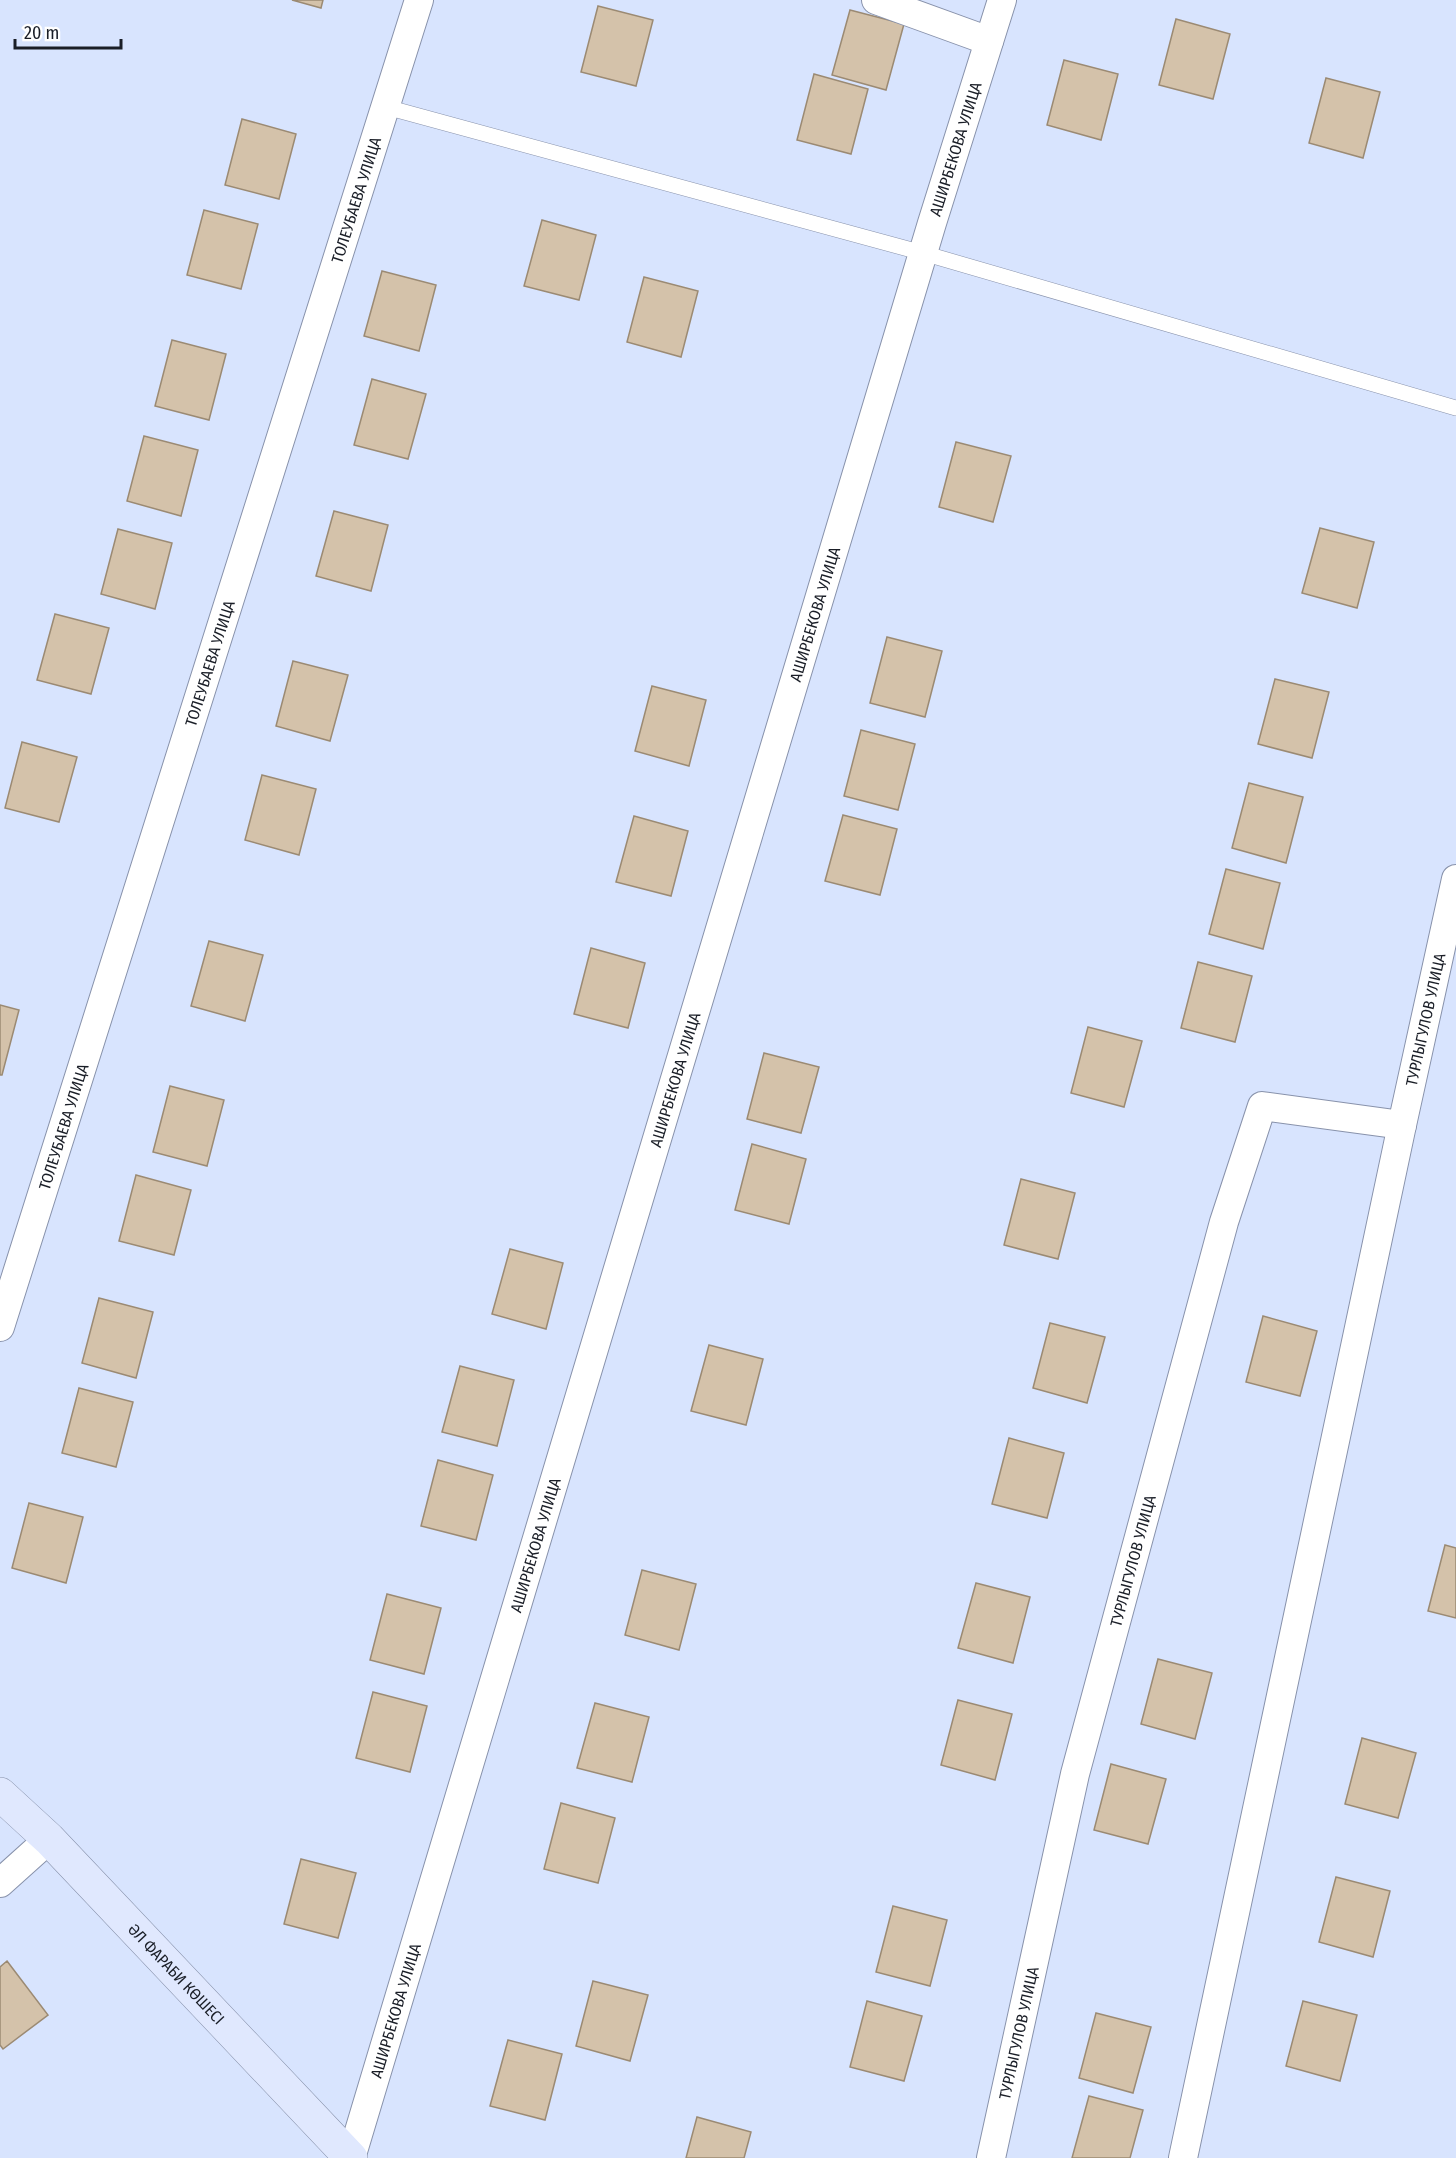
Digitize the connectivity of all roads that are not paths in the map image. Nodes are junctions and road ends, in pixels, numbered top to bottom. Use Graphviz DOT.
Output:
graph roads {
  1 [pos="419,0"];
  2 [pos="876,0"];
  3 [pos="1002,0"];
  4 [pos="989,41"];
  5 [pos="386,107"];
  6 [pos="923,253"];
  7 [pos="1456,408"];
  8 [pos="1456,879"];
  9 [pos="1402,1125"];
  10 [pos="0,1327"];
  11 [pos="0,1794"];
  12 [pos="50,1839"];
  13 [pos="0,1883"];
  14 [pos="351,2158"];
  15 [pos="991,2158"];
  16 [pos="1183,2158"];
  1 -- 5 [label="street, ТОЛЕУБАЕВА УЛИЦА"];
  2 -- 4 [label="street"];
  3 -- 4 [label="street, АШИРБЕКОВА УЛИЦА"];
  4 -- 6 [label="street, АШИРБЕКОВА УЛИЦА"];
  5 -- 6 [label="lane"];
  5 -- 10 [label="street, ТОЛЕУБАЕВА УЛИЦА"];
  6 -- 7 [label="lane"];
  6 -- 14 [label="street, АШИРБЕКОВА УЛИЦА"];
  8 -- 9 [label="street, ТУРЛЫГУЛОВ УЛИЦА"];
  9 -- 15 [label="street, ТУРЛЫГУЛОВ УЛИЦА"];
  9 -- 16 [label="street, ТУРЛЫГУЛОВ УЛИЦА"];
  11 -- 12 [label="street, ӘЛ ФАРАБИ КӨШЕСІ"];
  12 -- 13 [label="street"];
  12 -- 14 [label="street, ӘЛ ФАРАБИ КӨШЕСІ"];
}
